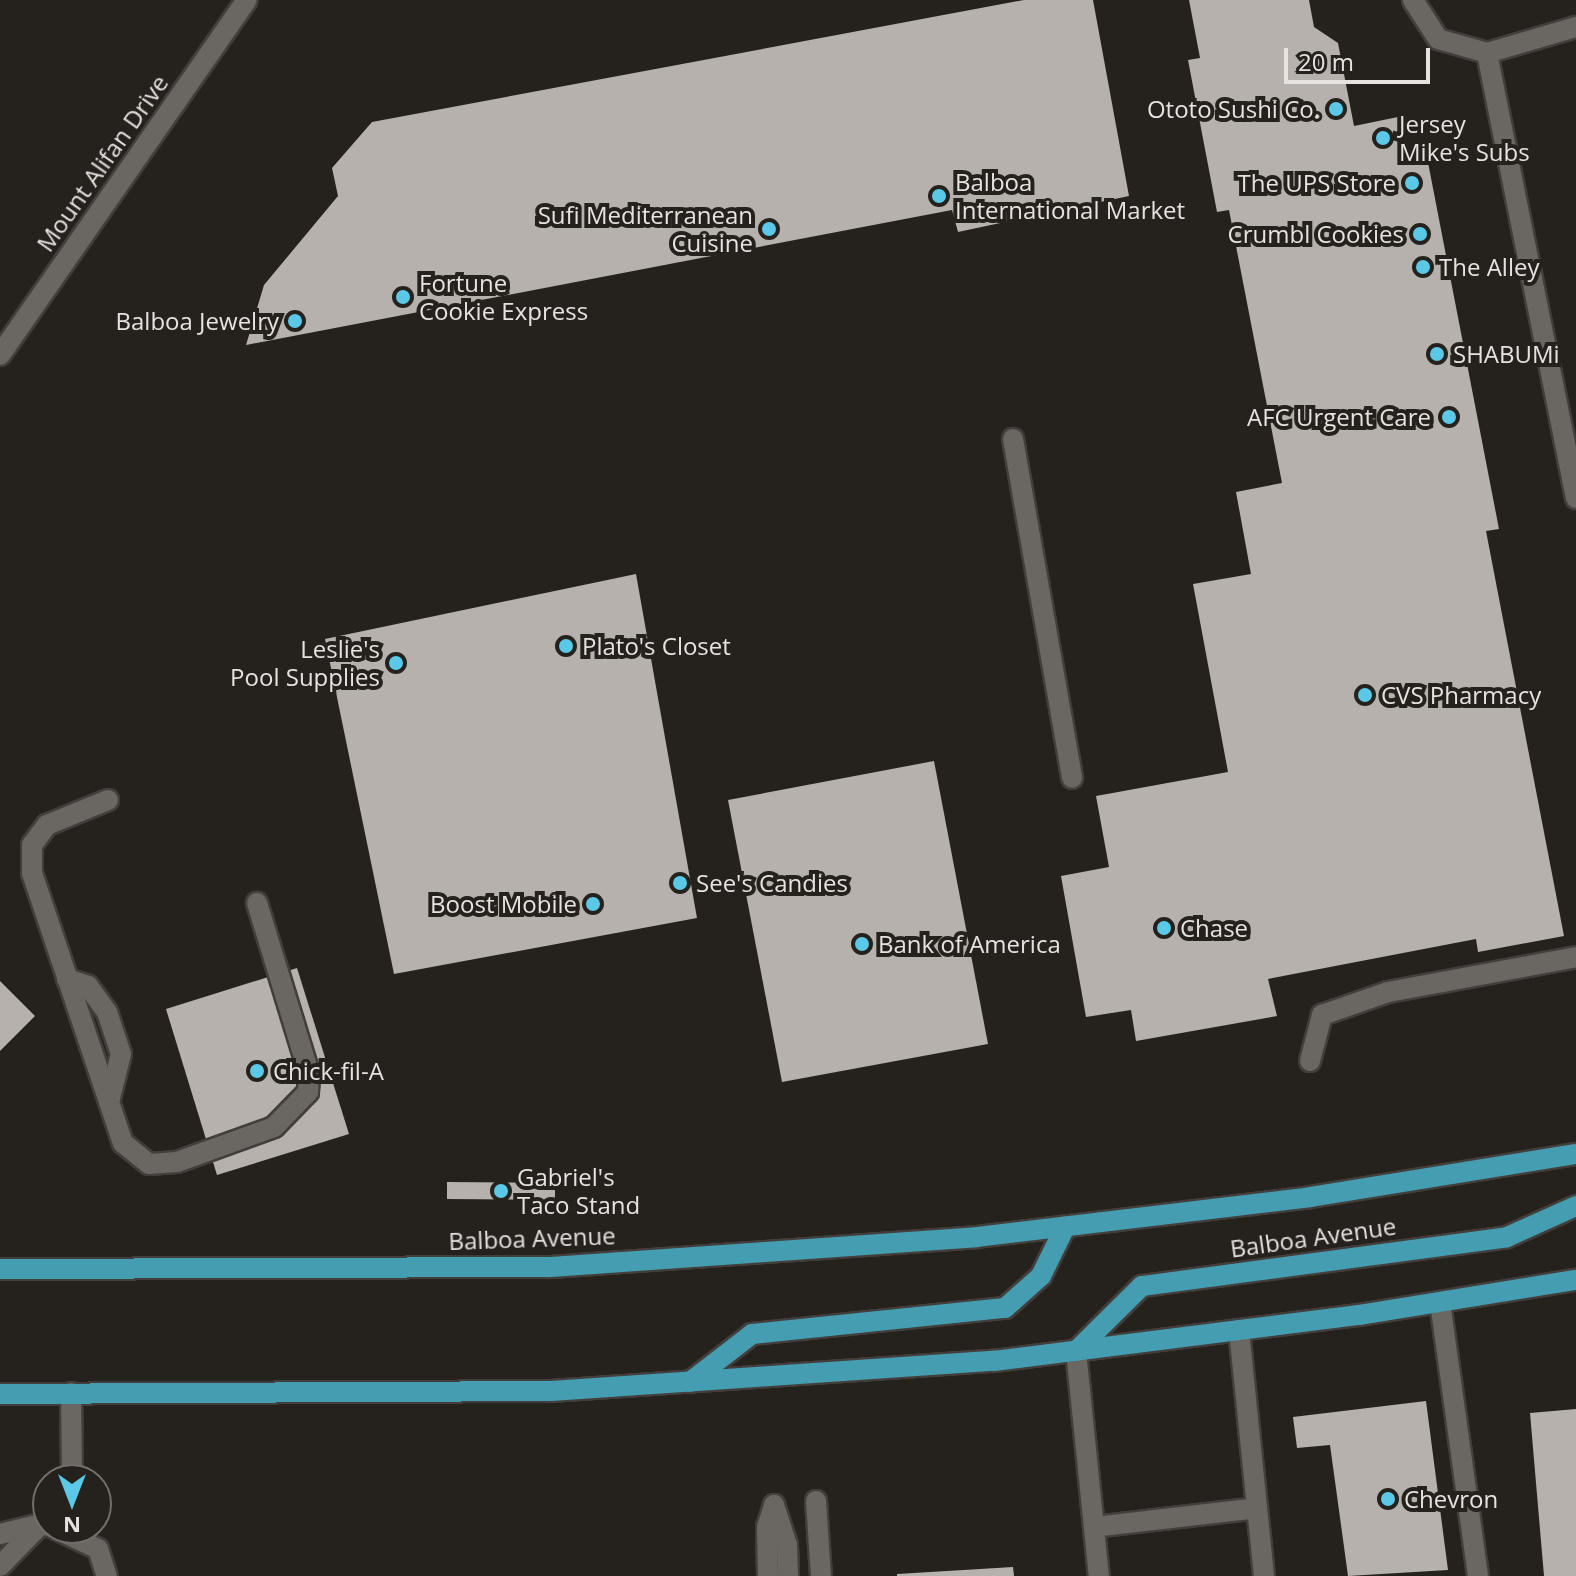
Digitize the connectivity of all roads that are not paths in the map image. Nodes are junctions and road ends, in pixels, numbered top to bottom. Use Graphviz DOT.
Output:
graph roads {
  1 [pos="247,0"];
  2 [pos="1413,0"];
  3 [pos="1576,27"];
  4 [pos="1487,53"];
  5 [pos="0,355"];
  6 [pos="1013,439"];
  7 [pos="1576,498"];
  8 [pos="1072,778"];
  9 [pos="108,800"];
  10 [pos="257,903"];
  11 [pos="1576,957"];
  12 [pos="1310,1061"];
  13 [pos="1576,1154"];
  14 [pos="1576,1206"];
  15 [pos="1065,1227"];
  16 [pos="0,1269"];
  17 [pos="1576,1280"];
  18 [pos="1440,1302"];
  19 [pos="1239,1330"];
  20 [pos="1076,1351"];
  21 [pos="690,1382"];
  22 [pos="71,1393"];
  23 [pos="0,1394"];
  24 [pos="72,1464"];
  25 [pos="816,1501"];
  26 [pos="1257,1508"];
  27 [pos="32,1527"];
  28 [pos="1094,1527"];
  29 [pos="0,1534"];
  30 [pos="32,1538"];
  31 [pos="88,1544"];
  32 [pos="95,1544"];
  33 [pos="98,1549"];
  34 [pos="0,1566"];
  35 [pos="107,1576"];
  36 [pos="768,1576"];
  37 [pos="788,1576"];
  38 [pos="821,1576"];
  39 [pos="1099,1576"];
  40 [pos="1264,1576"];
  41 [pos="1478,1576"];
  1 -- 5 [label="main road, Mount Alifan Drive"];
  2 -- 4 [label="main road"];
  3 -- 4 [label="main road"];
  4 -- 7 [label="main road"];
  6 -- 8 [label="main road"];
  9 -- 10 [label="main road"];
  11 -- 12 [label="main road"];
  13 -- 15 [label="main road, Balboa Avenue"];
  14 -- 20 [label="main road, Balboa Avenue"];
  15 -- 16 [label="main road, Balboa Avenue"];
  15 -- 21 [label="main road"];
  17 -- 18 [label="main road"];
  18 -- 19 [label="main road"];
  18 -- 41 [label="main road"];
  19 -- 20 [label="main road"];
  19 -- 26 [label="main road"];
  20 -- 21 [label="main road"];
  20 -- 28 [label="main road"];
  21 -- 22 [label="main road"];
  22 -- 23 [label="main road"];
  22 -- 24 [label="main road"];
  25 -- 38 [label="main road"];
  26 -- 28 [label="main road"];
  26 -- 40 [label="main road"];
  27 -- 29 [label="main road"];
  28 -- 39 [label="main road"];
  30 -- 34 [label="main road"];
  31 -- 33 [label="main road"];
  32 -- 33 [label="main road"];
  33 -- 35 [label="main road"];
  36 -- 37 [label="main road"];
}
